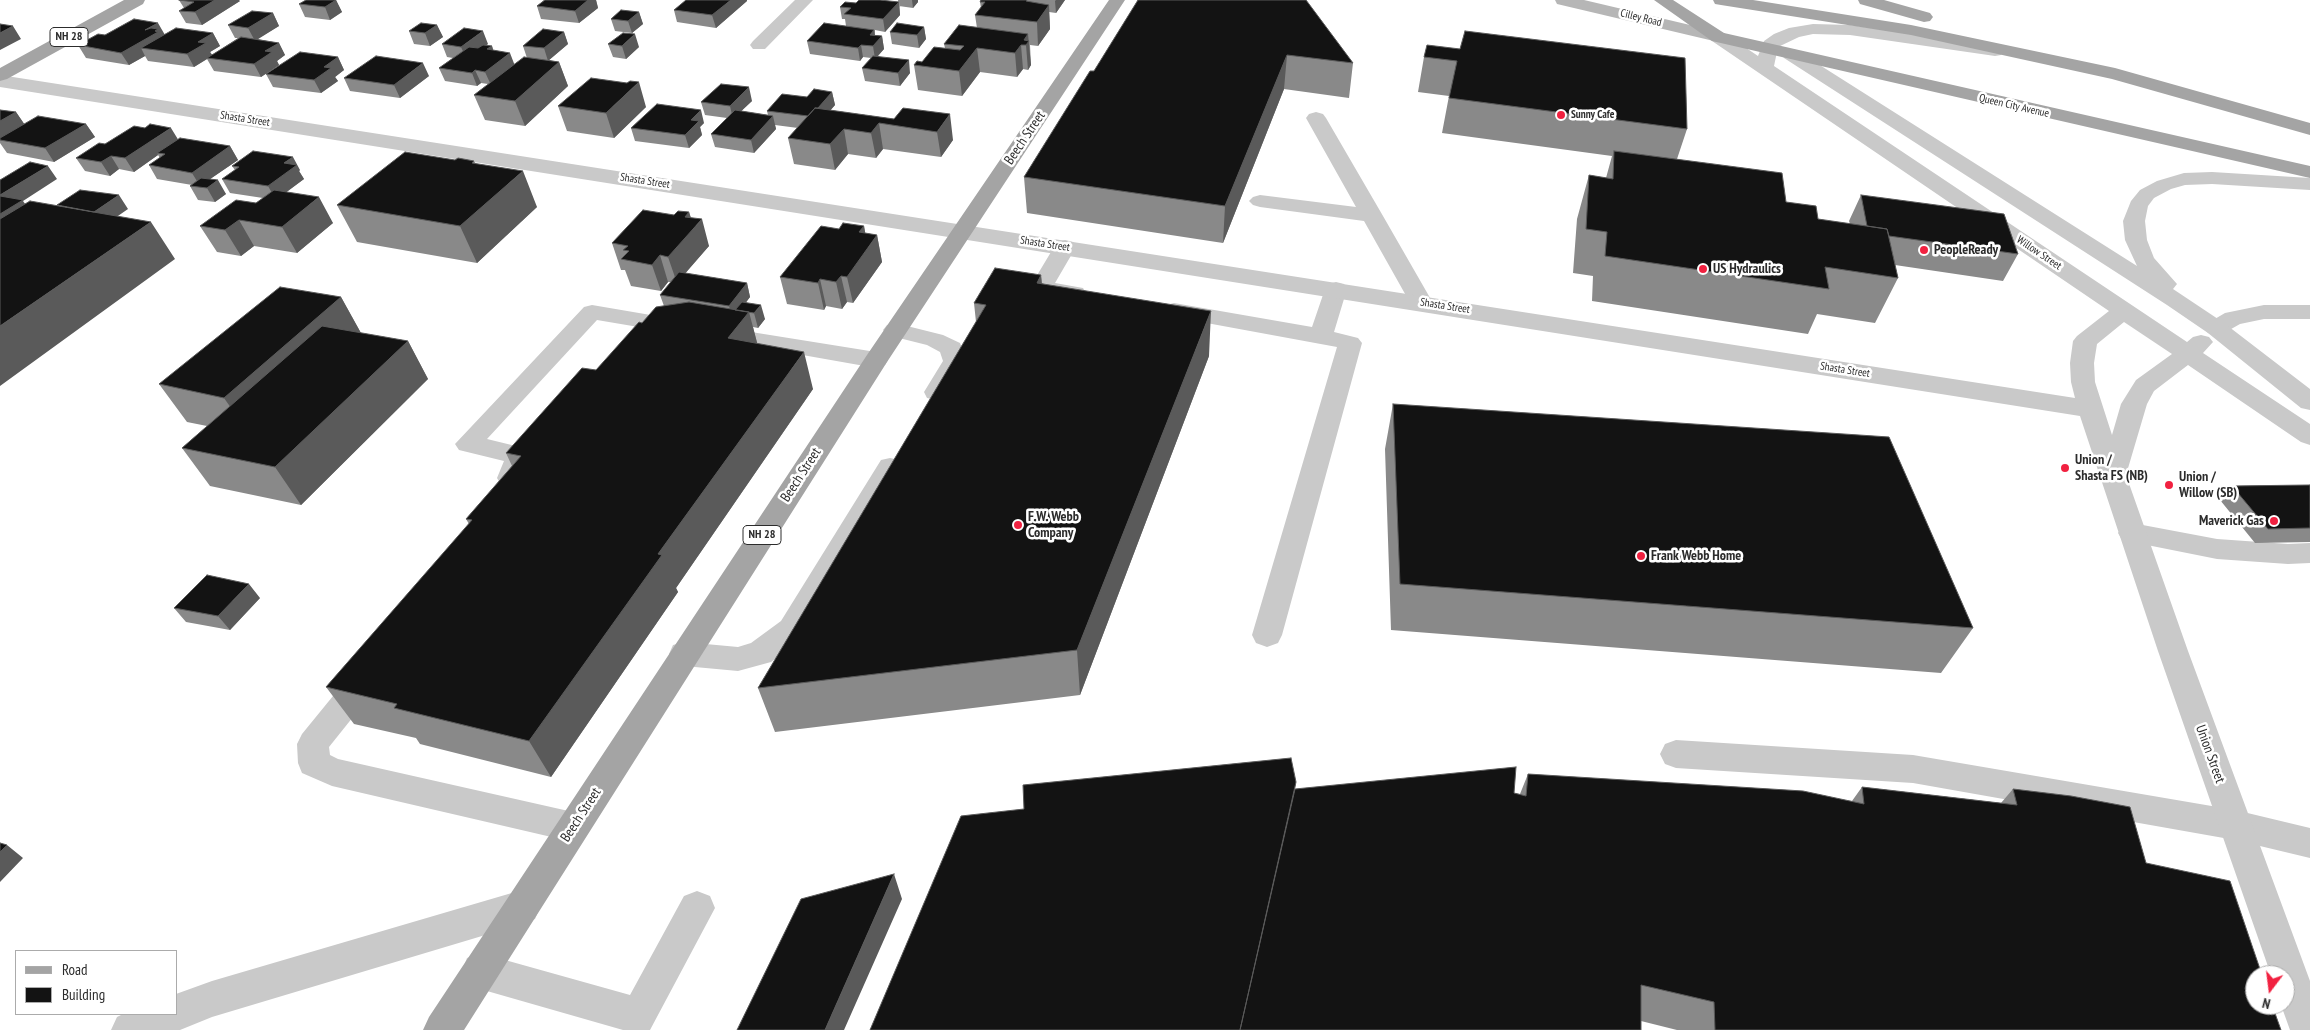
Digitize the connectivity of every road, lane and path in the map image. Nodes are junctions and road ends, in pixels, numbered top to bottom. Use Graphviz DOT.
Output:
graph roads {
  1 [pos="137,0"];
  2 [pos="805,0"];
  3 [pos="1117,0"];
  4 [pos="1563,0"];
  5 [pos="1662,0"];
  6 [pos="1712,0"];
  7 [pos="1721,0"];
  8 [pos="1866,0"];
  9 [pos="1718,37"];
  10 [pos="759,45"];
  11 [pos="1774,53"];
  12 [pos="2055,61"];
  13 [pos="2115,74"];
  14 [pos="0,75"];
  15 [pos="0,81"];
  16 [pos="1316,118"];
  17 [pos="2310,129"];
  18 [pos="2310,172"];
  19 [pos="2310,184"];
  20 [pos="1260,201"];
  21 [pos="1372,216"];
  22 [pos="962,231"];
  23 [pos="1065,247"];
  24 [pos="1336,289"];
  25 [pos="1099,297"];
  26 [pos="1421,302"];
  27 [pos="1157,307"];
  28 [pos="2125,310"];
  29 [pos="2310,312"];
  30 [pos="2216,328"];
  31 [pos="895,330"];
  32 [pos="1321,336"];
  33 [pos="2188,354"];
  34 [pos="876,360"];
  35 [pos="2310,402"];
  36 [pos="2090,409"];
  37 [pos="924,411"];
  38 [pos="2310,436"];
  39 [pos="904,444"];
  40 [pos="2112,477"];
  41 [pos="503,498"];
  42 [pos="2132,533"];
  43 [pos="2310,553"];
  44 [pos="1268,635"];
  45 [pos="684,654"];
  46 [pos="382,659"];
  47 [pos="1676,754"];
  48 [pos="2235,825"];
  49 [pos="573,827"];
  50 [pos="2310,843"];
  51 [pos="522,906"];
  52 [pos="698,908"];
  53 [pos="480,971"];
  54 [pos="178,1012"];
  55 [pos="170,1015"];
  56 [pos="130,1030"];
  57 [pos="442,1030"];
  58 [pos="2309,1030"];
  1 -- 14 [label="main road, NH 28"];
  2 -- 10 [label="street"];
  3 -- 22 [label="main road, Beech Street / NH 28"];
  4 -- 9 [label="street, Cilley Road"];
  5 -- 9 [label="main road"];
  6 -- 11 [label="main road"];
  7 -- 12 [label="main road"];
  8 -- 13 [label="main road"];
  9 -- 11 [label="street, Willow Street"];
  11 -- 12 [label="street"];
  11 -- 18 [label="main road, Queen City Avenue"];
  11 -- 28 [label="street, Willow Street"];
  11 -- 30 [label="street, Willow Street"];
  12 -- 13 [label="main road"];
  13 -- 17 [label="main road"];
  15 -- 22 [label="street, Shasta Street"];
  16 -- 21 [label="street"];
  19 -- 30 [label="street"];
  20 -- 21 [label="street"];
  21 -- 26 [label="street"];
  22 -- 23 [label="street, Shasta Street"];
  22 -- 31 [label="main road, Beech Street / NH 28"];
  23 -- 24 [label="street, Shasta Street"];
  23 -- 25 [label="street"];
  24 -- 26 [label="street, Shasta Street"];
  24 -- 32 [label="street"];
  26 -- 36 [label="street, Shasta Street"];
  27 -- 32 [label="street"];
  28 -- 33 [label="street, Willow Street"];
  28 -- 36 [label="street, Union Street"];
  29 -- 30 [label="street"];
  30 -- 33 [label="street"];
  30 -- 35 [label="street, Willow Street"];
  31 -- 34 [label="main road, Beech Street / NH 28"];
  31 -- 37 [label="street"];
  32 -- 44 [label="street"];
  33 -- 38 [label="street, Willow Street"];
  33 -- 40 [label="street"];
  34 -- 41 [label="street"];
  34 -- 45 [label="main road, Beech Street / NH 28"];
  36 -- 40 [label="street, Union Street"];
  39 -- 45 [label="street"];
  40 -- 42 [label="street, Union Street"];
  42 -- 43 [label="street"];
  42 -- 48 [label="street, Union Street"];
  45 -- 49 [label="main road, Beech Street / NH 28"];
  46 -- 49 [label="street"];
  47 -- 48 [label="street"];
  48 -- 50 [label="street"];
  48 -- 58 [label="street, Union Street"];
  49 -- 51 [label="main road, Beech Street / NH 28"];
  51 -- 53 [label="main road, Beech Street / NH 28"];
  51 -- 54 [label="street"];
  52 -- 53 [label="street"];
  53 -- 57 [label="main road, Beech Street / NH 28"];
  55 -- 56 [label="street"];
}
